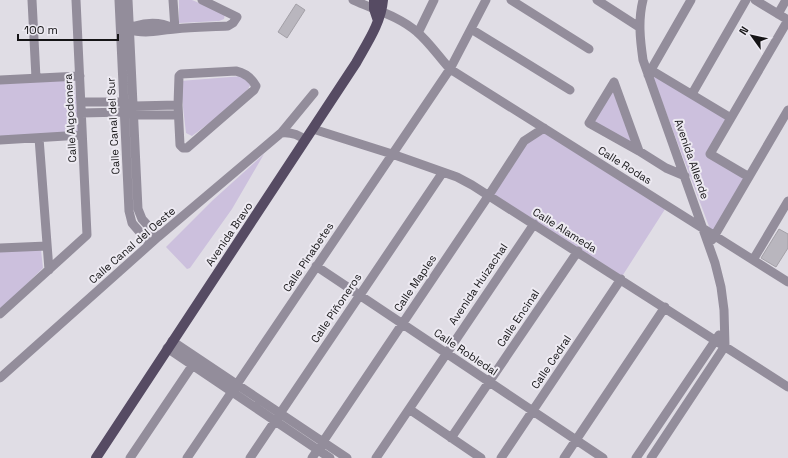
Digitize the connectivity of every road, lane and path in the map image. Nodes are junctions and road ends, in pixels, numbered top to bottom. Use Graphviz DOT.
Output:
graph roads {
  1 [pos="32,0"];
  2 [pos="76,0"];
  3 [pos="119,0"];
  4 [pos="128,0"];
  5 [pos="173,0"];
  6 [pos="202,0"];
  7 [pos="353,0"];
  8 [pos="383,0"];
  9 [pos="434,0"];
  10 [pos="486,0"];
  11 [pos="511,0"];
  12 [pos="597,0"];
  13 [pos="643,0"];
  14 [pos="691,0"];
  15 [pos="746,0"];
  16 [pos="755,0"];
  17 [pos="786,0"];
  18 [pos="377,11"];
  19 [pos="778,14"];
  20 [pos="788,20"];
  21 [pos="639,27"];
  22 [pos="125,29"];
  23 [pos="175,29"];
  24 [pos="471,29"];
  25 [pos="418,33"];
  26 [pos="589,49"];
  27 [pos="450,69"];
  28 [pos="650,72"];
  29 [pos="80,76"];
  30 [pos="36,78"];
  31 [pos="0,80"];
  32 [pos="570,90"];
  33 [pos="314,94"];
  34 [pos="692,94"];
  35 [pos="81,102"];
  36 [pos="124,102"];
  37 [pos="178,110"];
  38 [pos="788,110"];
  39 [pos="134,111"];
  40 [pos="125,112"];
  41 [pos="81,113"];
  42 [pos="731,118"];
  43 [pos="544,128"];
  44 [pos="313,129"];
  45 [pos="281,133"];
  46 [pos="82,135"];
  47 [pos="39,138"];
  48 [pos="0,140"];
  49 [pos="305,140"];
  50 [pos="639,151"];
  51 [pos="392,154"];
  52 [pos="443,172"];
  53 [pos="685,176"];
  54 [pos="749,177"];
  55 [pos="489,195"];
  56 [pos="788,201"];
  57 [pos="534,224"];
  58 [pos="703,228"];
  59 [pos="715,236"];
  60 [pos="158,237"];
  61 [pos="150,244"];
  62 [pos="710,245"];
  63 [pos="47,246"];
  64 [pos="0,248"];
  65 [pos="578,252"];
  66 [pos="753,260"];
  67 [pos="316,266"];
  68 [pos="49,270"];
  69 [pos="621,279"];
  70 [pos="788,282"];
  71 [pos="360,295"];
  72 [pos="665,307"];
  73 [pos="0,314"];
  74 [pos="402,324"];
  75 [pos="724,327"];
  76 [pos="715,340"];
  77 [pos="170,344"];
  78 [pos="725,346"];
  79 [pos="446,354"];
  80 [pos="195,361"];
  81 [pos="0,378"];
  82 [pos="489,382"];
  83 [pos="788,386"];
  84 [pos="234,388"];
  85 [pos="409,410"];
  86 [pos="532,411"];
  87 [pos="277,417"];
  88 [pos="451,438"];
  89 [pos="576,440"];
  90 [pos="320,446"];
  91 [pos="96,458"];
  92 [pos="130,458"];
  93 [pos="187,458"];
  94 [pos="250,458"];
  95 [pos="312,458"];
  96 [pos="330,458"];
  97 [pos="347,458"];
  98 [pos="376,458"];
  99 [pos="481,458"];
  100 [pos="501,458"];
  101 [pos="564,458"];
  102 [pos="603,458"];
  103 [pos="636,458"];
  104 [pos="651,458"];
  1 -- 30 [label="street"];
  2 -- 29 [label="street, Calle Algodonera"];
  3 -- 22 [label="street, Calle Canal del Sur"];
  4 -- 22 [label="street, Calle Canal del Sur"];
  5 -- 23 [label="street"];
  6 -- 23 [label="street"];
  7 -- 18 [label="street, Calle Rodas"];
  8 -- 18 [label="main road, Avenida Bravo"];
  9 -- 25 [label="street"];
  10 -- 24 [label="street, Calle Pinabetes"];
  11 -- 26 [label="street"];
  12 -- 21 [label="street"];
  13 -- 21 [label="street, Avenida Allende"];
  14 -- 28 [label="street"];
  15 -- 34 [label="street"];
  16 -- 19 [label="street"];
  17 -- 19 [label="street"];
  18 -- 25 [label="street, Calle Rodas"];
  18 -- 44 [label="main road, Avenida Bravo"];
  19 -- 20 [label="street"];
  20 -- 42 [label="street"];
  21 -- 28 [label="street, Avenida Allende"];
  22 -- 23 [label="street"];
  22 -- 36 [label="street, Calle Canal del Sur"];
  22 -- 39 [label="street, Calle Canal del Sur"];
  24 -- 27 [label="street, Calle Pinabetes"];
  24 -- 32 [label="street"];
  25 -- 27 [label="street, Calle Rodas"];
  27 -- 43 [label="street, Calle Rodas"];
  27 -- 51 [label="street, Calle Pinabetes"];
  28 -- 34 [label="street"];
  28 -- 53 [label="street, Avenida Allende"];
  29 -- 30 [label="street"];
  29 -- 35 [label="street, Calle Algodonera"];
  30 -- 31 [label="street"];
  33 -- 45 [label="street, Calle Canal del Oeste"];
  34 -- 42 [label="street"];
  35 -- 36 [label="street"];
  35 -- 41 [label="street, Calle Algodonera"];
  36 -- 39 [label="street"];
  36 -- 40 [label="street, Calle Canal del Sur"];
  37 -- 37 [label="street"];
  37 -- 39 [label="street"];
  38 -- 54 [label="street"];
  39 -- 40 [label="street"];
  39 -- 60 [label="street, Calle Canal del Sur"];
  40 -- 41 [label="street"];
  40 -- 61 [label="street, Calle Canal del Sur"];
  41 -- 46 [label="street, Calle Algodonera"];
  42 -- 54 [label="street"];
  43 -- 55 [label="street, Calle Maples"];
  43 -- 58 [label="street, Calle Rodas"];
  44 -- 49 [label="main road, Avenida Bravo"];
  44 -- 51 [label="street, Calle Alameda"];
  45 -- 49 [label="street"];
  45 -- 60 [label="street, Calle Canal del Oeste"];
  46 -- 47 [label="street"];
  46 -- 68 [label="street, Calle Algodonera"];
  47 -- 48 [label="street"];
  47 -- 63 [label="street"];
  49 -- 77 [label="main road, Avenida Bravo"];
  50 -- 50 [label="street"];
  50 -- 53 [label="street"];
  51 -- 52 [label="street, Calle Alameda"];
  51 -- 67 [label="street, Calle Pinabetes"];
  52 -- 55 [label="street, Calle Alameda"];
  52 -- 71 [label="street, Calle Piñoneros"];
  53 -- 58 [label="street, Avenida Allende"];
  54 -- 59 [label="street"];
  55 -- 57 [label="street, Calle Alameda"];
  55 -- 74 [label="street, Calle Maples"];
  56 -- 66 [label="street"];
  57 -- 65 [label="street, Calle Alameda"];
  57 -- 79 [label="street, Avenida Huizachal"];
  58 -- 59 [label="street, Calle Rodas"];
  58 -- 62 [label="street, Avenida Allende"];
  59 -- 62 [label="street"];
  59 -- 66 [label="street, Calle Rodas"];
  60 -- 61 [label="street, Calle Canal del Oeste"];
  61 -- 81 [label="street, Calle Canal del Oeste"];
  62 -- 75 [label="street, Avenida Allende"];
  63 -- 64 [label="street"];
  63 -- 68 [label="street"];
  65 -- 69 [label="street, Calle Alameda"];
  65 -- 82 [label="street, Calle Encinal"];
  66 -- 70 [label="street, Calle Rodas"];
  67 -- 71 [label="street, Calle Robledal"];
  67 -- 84 [label="street, Calle Pinabetes"];
  68 -- 73 [label="street"];
  69 -- 72 [label="street, Calle Alameda"];
  69 -- 86 [label="street, Calle Cedral"];
  71 -- 74 [label="street, Calle Robledal"];
  71 -- 87 [label="street, Calle Piñoneros"];
  72 -- 76 [label="street, Calle Alameda"];
  72 -- 89 [label="street"];
  74 -- 79 [label="street, Calle Robledal"];
  74 -- 90 [label="street, Calle Maples"];
  75 -- 76 [label="street"];
  75 -- 78 [label="street, Avenida Allende"];
  76 -- 78 [label="street, Calle Alameda"];
  76 -- 103 [label="street"];
  77 -- 80 [label="street"];
  77 -- 91 [label="main road, Avenida Bravo"];
  78 -- 83 [label="street, Calle Alameda"];
  78 -- 104 [label="street"];
  79 -- 82 [label="street, Calle Robledal"];
  79 -- 85 [label="street, Avenida Huizachal"];
  80 -- 84 [label="street"];
  80 -- 92 [label="street"];
  82 -- 86 [label="street, Calle Robledal"];
  82 -- 88 [label="street, Calle Encinal"];
  84 -- 87 [label="street"];
  84 -- 93 [label="street, Calle Pinabetes"];
  85 -- 88 [label="street"];
  85 -- 98 [label="street, Avenida Huizachal"];
  86 -- 89 [label="street, Calle Robledal"];
  86 -- 100 [label="street, Calle Cedral"];
  87 -- 90 [label="street"];
  87 -- 94 [label="street, Calle Piñoneros"];
  88 -- 99 [label="street"];
  89 -- 101 [label="street"];
  89 -- 102 [label="street, Calle Robledal"];
  90 -- 95 [label="street, Calle Maples"];
  90 -- 96 [label="street"];
  90 -- 97 [label="street"];
}
